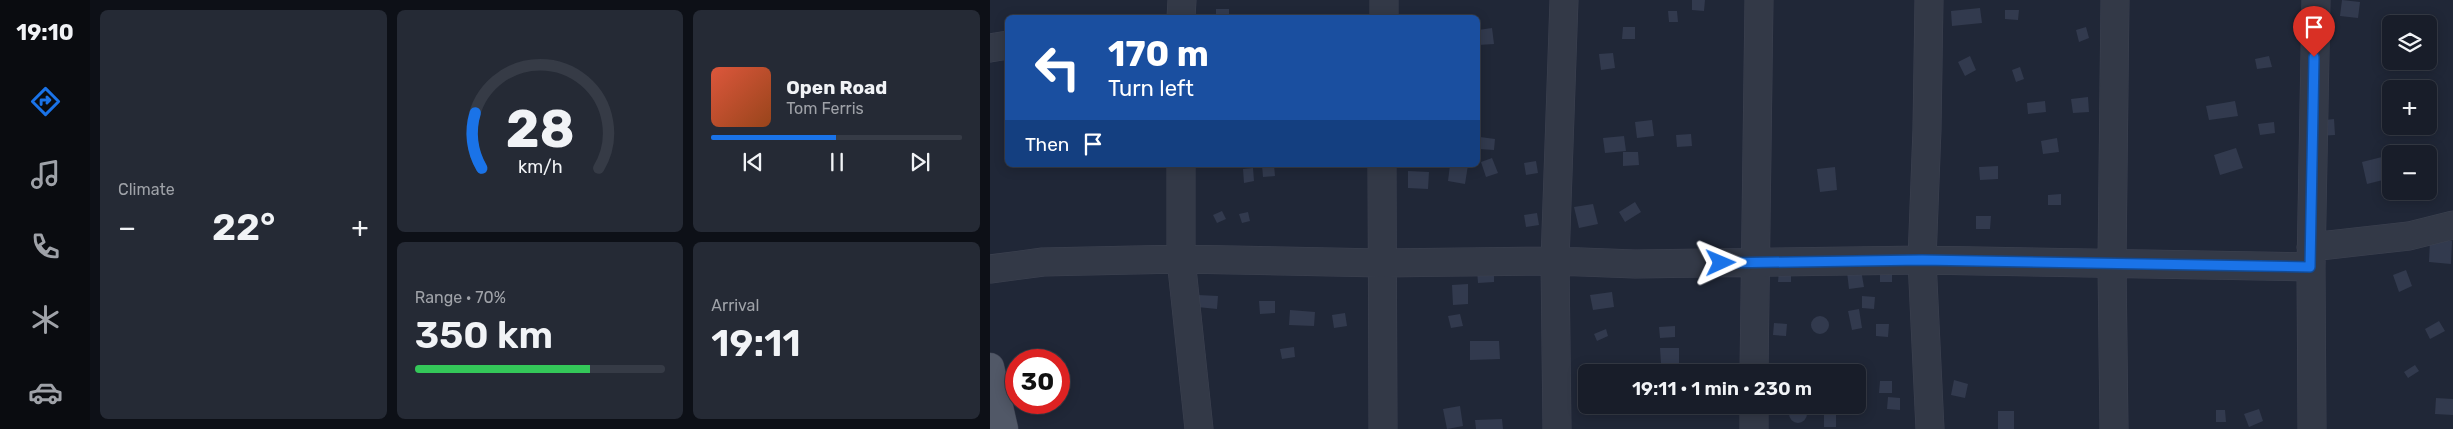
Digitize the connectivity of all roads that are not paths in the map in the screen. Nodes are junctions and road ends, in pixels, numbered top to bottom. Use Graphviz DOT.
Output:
graph roads {
  1 [pos="1182,0"];
  2 [pos="1384,0"];
  3 [pos="1564,0"];
  4 [pos="1759,0"];
  5 [pos="1929,0"];
  6 [pos="2115,0"];
  7 [pos="2316,0"];
  8 [pos="1182,15"];
  9 [pos="1384,15"];
  10 [pos="1005,46"];
  11 [pos="990,48"];
  12 [pos="1181,167"];
  13 [pos="1382,167"];
  14 [pos="2453,225"];
  15 [pos="2311,257"];
  16 [pos="1181,259"];
  17 [pos="1922,260"];
  18 [pos="1554,261"];
  19 [pos="1755,262"];
  20 [pos="1381,263"];
  21 [pos="2112,263"];
  22 [pos="990,269"];
  23 [pos="1754,364"];
  24 [pos="990,367"];
  25 [pos="1754,414"];
  26 [pos="1004,429"];
  27 [pos="1200,429"];
  28 [pos="1383,429"];
  29 [pos="1558,429"];
  30 [pos="1754,429"];
  31 [pos="1930,429"];
  32 [pos="2114,429"];
  33 [pos="2312,429"];
  1 -- 8 [label="street"];
  2 -- 9 [label="street"];
  3 -- 18 [label="street"];
  4 -- 19 [label="street"];
  5 -- 17 [label="street"];
  6 -- 21 [label="street"];
  7 -- 15 [label="street"];
  10 -- 11 [label="street"];
  12 -- 16 [label="street"];
  13 -- 20 [label="street"];
  14 -- 15 [label="street"];
  15 -- 21 [label="street"];
  15 -- 33 [label="street"];
  16 -- 20 [label="street"];
  16 -- 22 [label="street"];
  16 -- 27 [label="street"];
  17 -- 19 [label="street"];
  17 -- 21 [label="street"];
  17 -- 31 [label="street"];
  18 -- 19 [label="street"];
  18 -- 20 [label="street"];
  18 -- 29 [label="street"];
  19 -- 23 [label="street"];
  20 -- 28 [label="street"];
  21 -- 32 [label="street"];
  24 -- 26 [label="main road"];
  25 -- 30 [label="street"];
}
